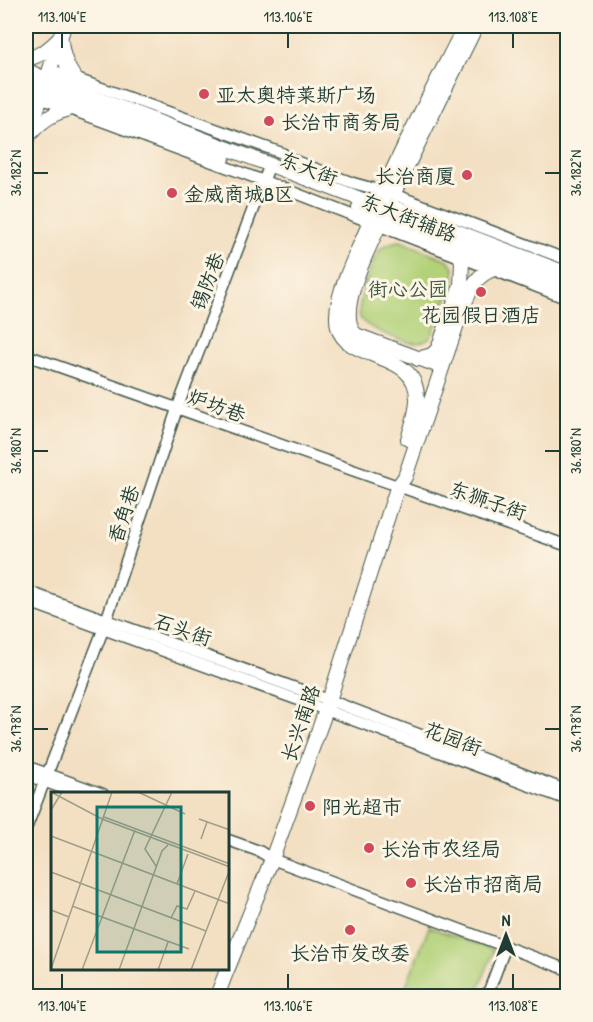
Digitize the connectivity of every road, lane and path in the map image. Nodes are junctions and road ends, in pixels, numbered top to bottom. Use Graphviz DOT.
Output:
graph roads {
  1 [pos="465,26"];
  2 [pos="476,26"];
  3 [pos="62,33"];
  4 [pos="26,59"];
  5 [pos="26,70"];
  6 [pos="75,79"];
  7 [pos="39,87"];
  8 [pos="101,101"];
  9 [pos="74,107"];
  10 [pos="26,118"];
  11 [pos="26,141"];
  12 [pos="267,173"];
  13 [pos="381,209"];
  14 [pos="459,251"];
  15 [pos="567,260"];
  16 [pos="509,265"];
  17 [pos="491,269"];
  18 [pos="567,274"];
  19 [pos="567,287"];
  20 [pos="567,299"];
  21 [pos="26,355"];
  22 [pos="418,359"];
  23 [pos="442,367"];
  24 [pos="177,410"];
  25 [pos="398,488"];
  26 [pos="566,543"];
  27 [pos="26,591"];
  28 [pos="26,601"];
  29 [pos="105,626"];
  30 [pos="328,705"];
  31 [pos="26,766"];
  32 [pos="26,775"];
  33 [pos="46,778"];
  34 [pos="567,791"];
  35 [pos="75,792"];
  36 [pos="96,792"];
  37 [pos="567,800"];
  38 [pos="26,829"];
  39 [pos="230,841"];
  40 [pos="230,847"];
  41 [pos="272,859"];
  42 [pos="505,948"];
  43 [pos="230,964"];
  44 [pos="567,970"];
  45 [pos="227,971"];
  46 [pos="217,996"];
  47 [pos="487,996"];
  1 -- 13 [label="main road"];
  2 -- 13 [label="main road"];
  3 -- 4 [label="main road"];
  3 -- 6 [label="main road"];
  3 -- 7 [label="main road"];
  5 -- 7 [label="main road"];
  6 -- 7 [label="street, 东大街辅路"];
  6 -- 8 [label="main road"];
  6 -- 13 [label="street, 东大街辅路"];
  7 -- 8 [label="main road, 东大街"];
  7 -- 9 [label="main road, 东大街"];
  7 -- 10 [label="main road"];
  7 -- 11 [label="main road"];
  8 -- 12 [label="main road, 东大街"];
  9 -- 11 [label="main road"];
  9 -- 12 [label="main road, 东大街"];
  12 -- 13 [label="main road, 东大街"];
  12 -- 24 [label="street, 锡防巷"];
  13 -- 14 [label="main road, 东大街"];
  13 -- 15 [label="street, 东大街辅路"];
  13 -- 18 [label="main road, 东大街"];
  13 -- 22 [label="main road"];
  13 -- 25 [label="main road, 长兴南路"];
  14 -- 16 [label="main road, 东大街"];
  14 -- 17 [label="street, 东大街辅路"];
  14 -- 22 [label="main road"];
  16 -- 17 [label="main road"];
  16 -- 19 [label="main road, 东大街"];
  17 -- 20 [label="street, 东大街辅路"];
  17 -- 23 [label="main road, 长兴南路"];
  21 -- 24 [label="street, 炉坊巷"];
  22 -- 23 [label="main road"];
  23 -- 25 [label="main road, 长兴南路"];
  24 -- 25 [label="street, 炉坊巷"];
  24 -- 29 [label="street, 香角巷"];
  25 -- 26 [label="street, 东狮子街"];
  25 -- 30 [label="main road, 长兴南路"];
  27 -- 29 [label="street, 石头街"];
  28 -- 29 [label="street, 石头街"];
  29 -- 30 [label="street, 石头街"];
  29 -- 33 [label="street, 香角巷"];
  30 -- 34 [label="street, 花园街"];
  30 -- 37 [label="street, 花园街"];
  30 -- 41 [label="main road, 长兴南路"];
  31 -- 33 [label="street"];
  32 -- 33 [label="street"];
  33 -- 35 [label="street"];
  33 -- 36 [label="street"];
  33 -- 38 [label="street, 香角巷"];
  39 -- 41 [label="street"];
  40 -- 41 [label="street"];
  41 -- 42 [label="street"];
  41 -- 43 [label="main road, 长兴南路"];
  42 -- 44 [label="street"];
  42 -- 47 [label="street"];
  45 -- 46 [label="main road, 长兴南路"];
}
